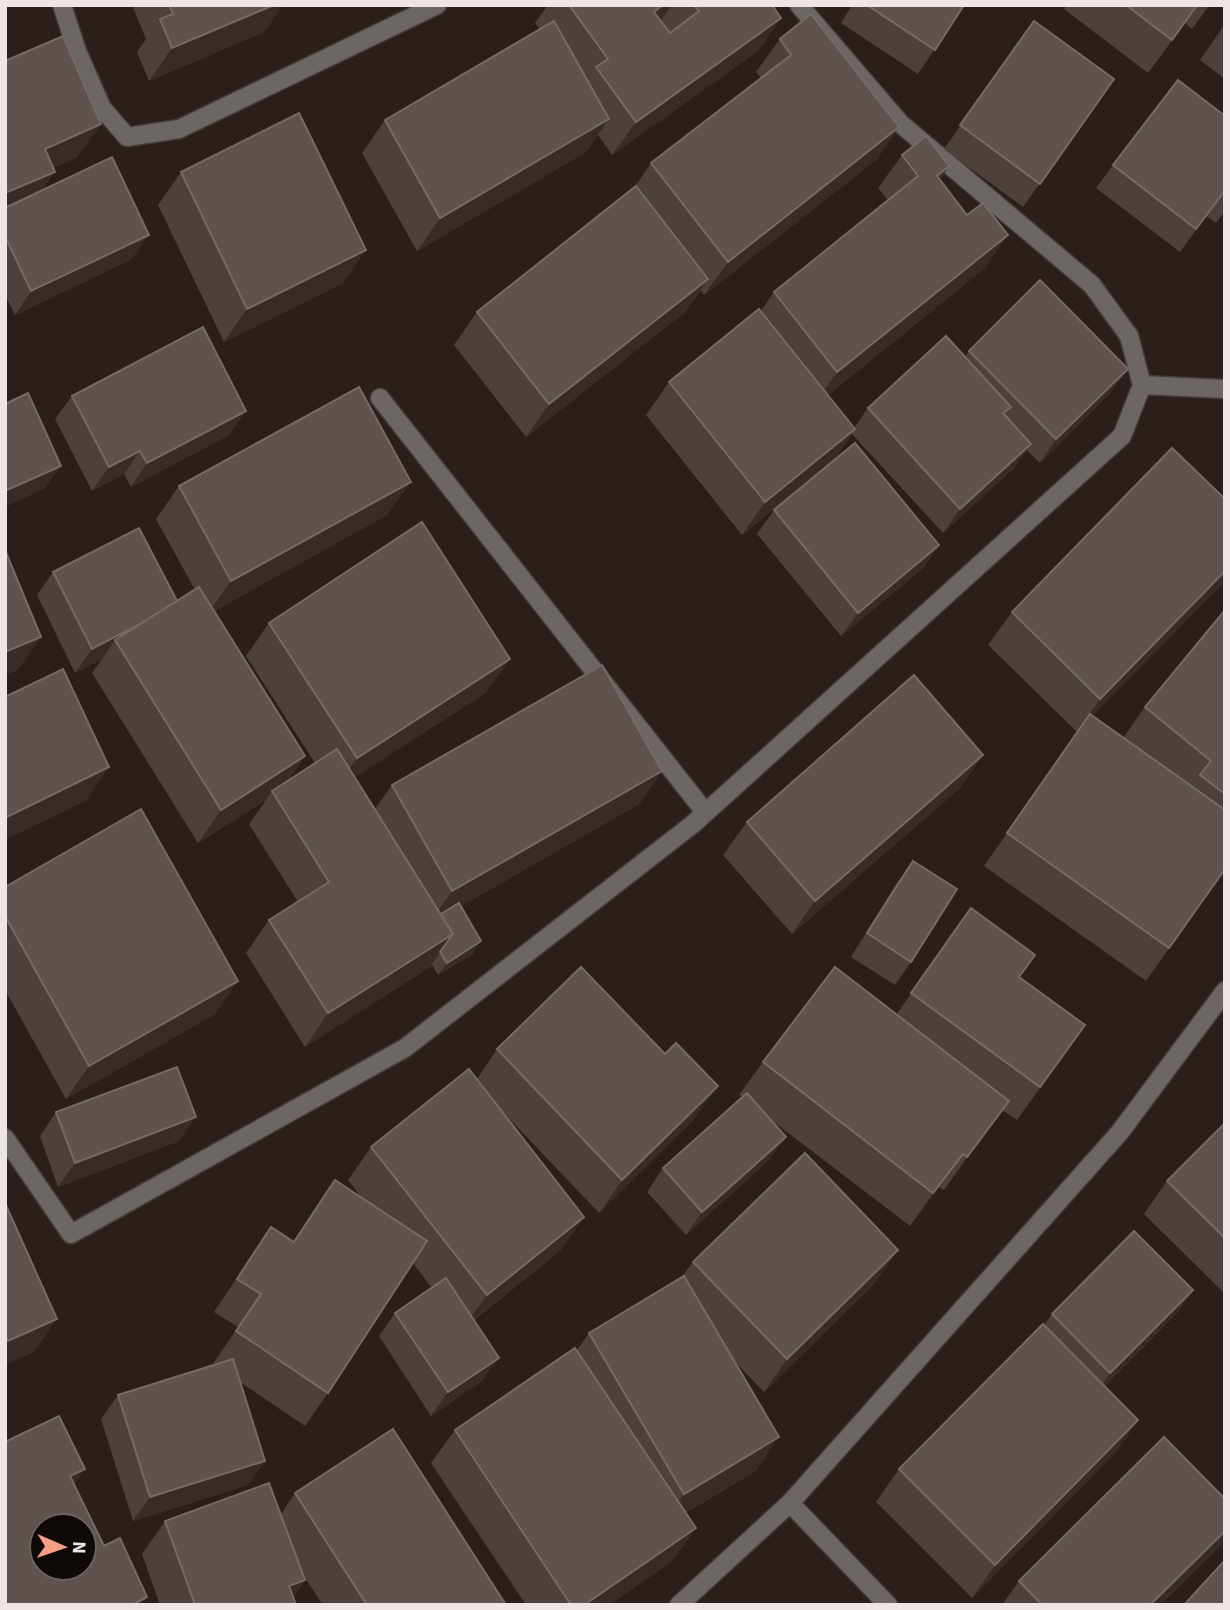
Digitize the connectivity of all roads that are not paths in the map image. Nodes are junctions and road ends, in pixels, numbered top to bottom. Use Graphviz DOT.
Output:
graph roads {
  1 [pos="62,5"];
  2 [pos="437,5"];
  3 [pos="799,5"];
  4 [pos="1142,385"];
  5 [pos="1225,389"];
  6 [pos="380,398"];
  7 [pos="705,812"];
  8 [pos="1225,991"];
  9 [pos="5,1138"];
  10 [pos="790,1503"];
  11 [pos="679,1605"];
  12 [pos="888,1605"];
  1 -- 2 [label="street"];
  3 -- 4 [label="street"];
  4 -- 5 [label="street"];
  4 -- 7 [label="street"];
  6 -- 7 [label="street"];
  7 -- 9 [label="street"];
  8 -- 10 [label="street"];
  10 -- 11 [label="street"];
  10 -- 12 [label="street"];
}
